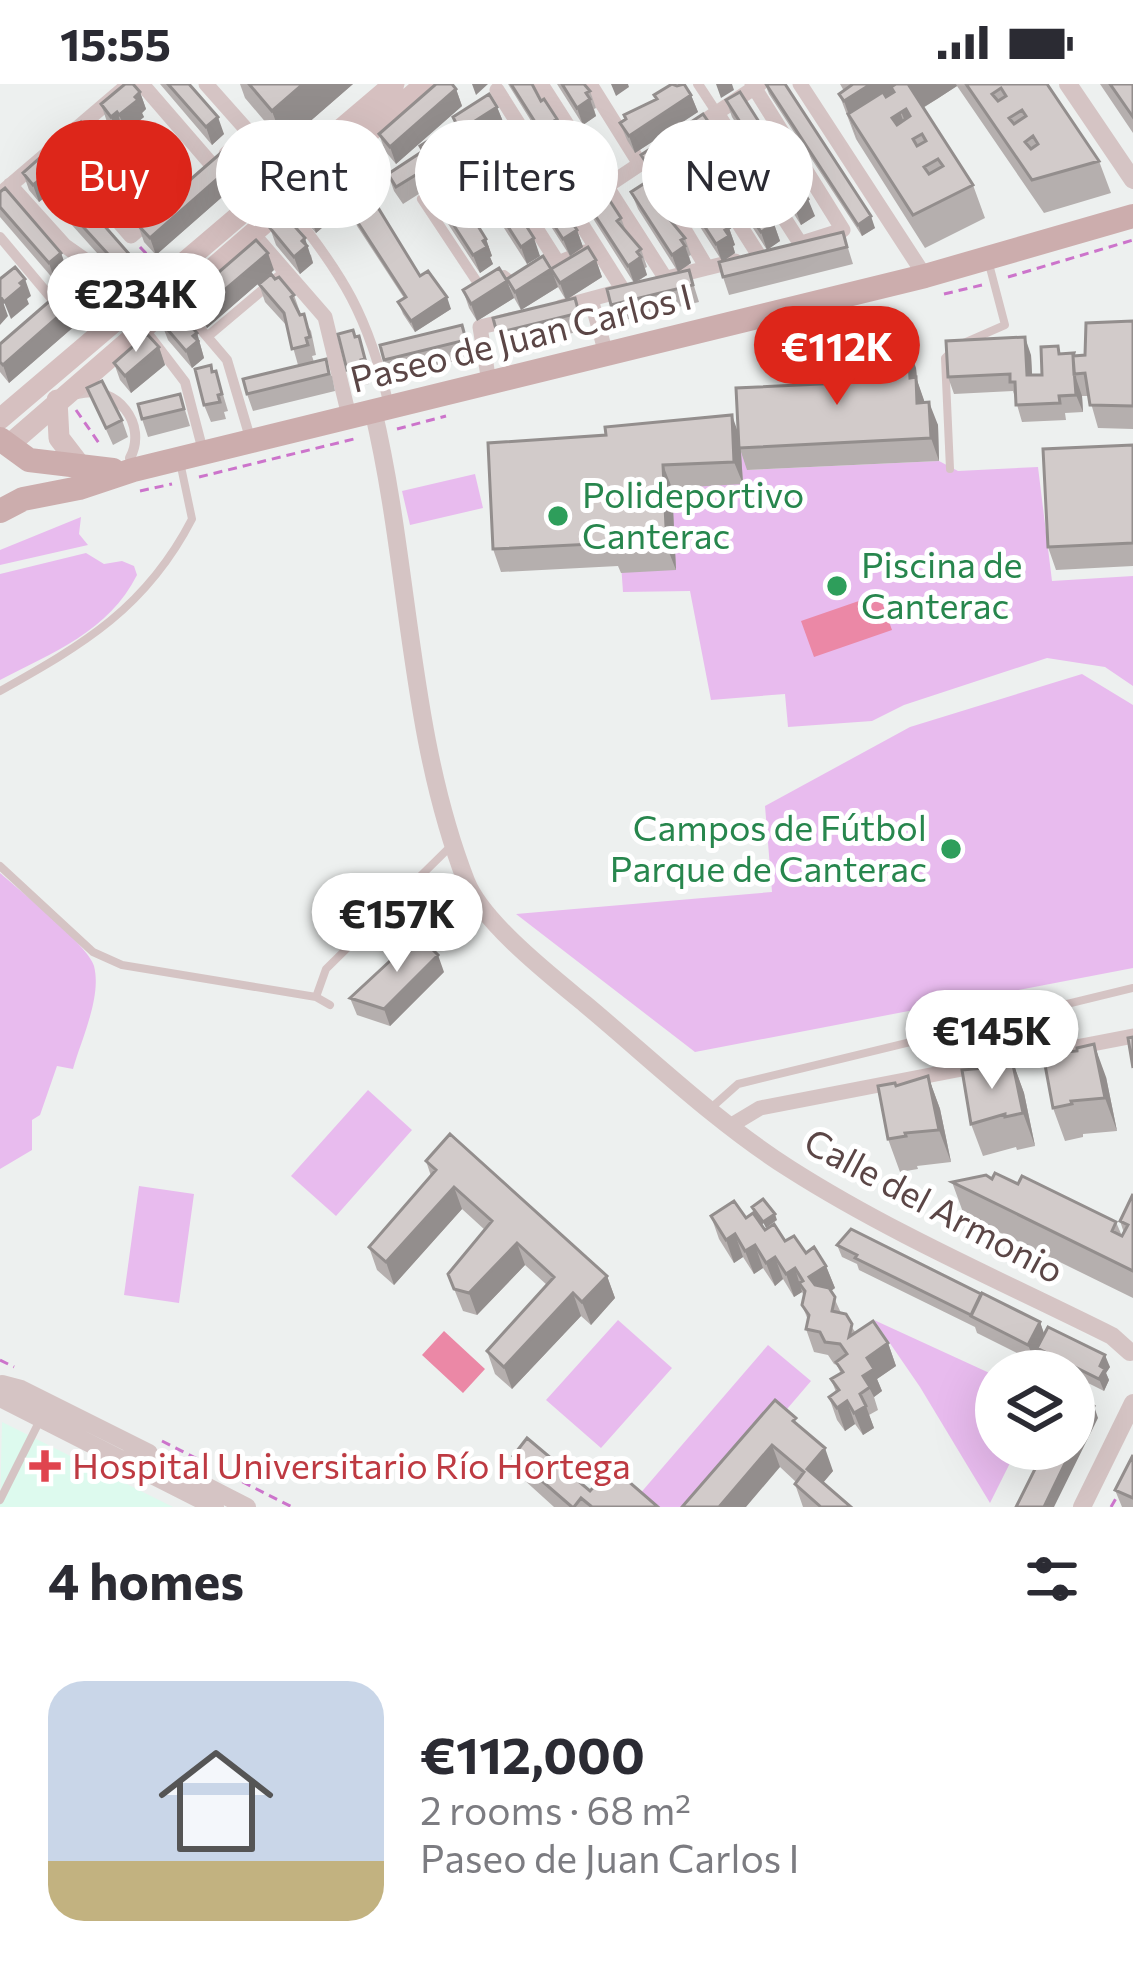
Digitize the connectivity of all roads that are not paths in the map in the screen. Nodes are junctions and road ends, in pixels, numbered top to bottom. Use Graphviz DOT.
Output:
graph roads {
  1 [pos="128,84"];
  2 [pos="142,84"];
  3 [pos="206,84"];
  4 [pos="394,84"];
  5 [pos="425,84"];
  6 [pos="541,84"];
  7 [pos="590,84"];
  8 [pos="698,84"];
  9 [pos="800,84"];
  10 [pos="1068,84"];
  11 [pos="755,85"];
  12 [pos="501,87"];
  13 [pos="480,104"];
  14 [pos="718,113"];
  15 [pos="88,119"];
  16 [pos="238,120"];
  17 [pos="359,120"];
  18 [pos="379,120"];
  19 [pos="517,120"];
  20 [pos="563,120"];
  21 [pos="722,120"];
  22 [pos="216,162"];
  23 [pos="36,163"];
  24 [pos="640,164"];
  25 [pos="212,165"];
  26 [pos="196,179"];
  27 [pos="618,179"];
  28 [pos="1133,180"];
  29 [pos="5,190"];
  30 [pos="618,207"];
  31 [pos="1133,215"];
  32 [pos="235,228"];
  33 [pos="257,228"];
  34 [pos="313,228"];
  35 [pos="442,228"];
  36 [pos="536,228"];
  37 [pos="586,228"];
  38 [pos="683,228"];
  39 [pos="742,228"];
  40 [pos="790,228"];
  41 [pos="252,233"];
  42 [pos="0,237"];
  43 [pos="800,244"];
  44 [pos="597,247"];
  45 [pos="14,253"];
  46 [pos="758,254"];
  47 [pos="988,260"];
  48 [pos="558,263"];
  49 [pos="0,265"];
  50 [pos="93,266"];
  51 [pos="707,268"];
  52 [pos="539,270"];
  53 [pos="285,271"];
  54 [pos="925,276"];
  55 [pos="527,278"];
  56 [pos="666,279"];
  57 [pos="623,290"];
  58 [pos="591,298"];
  59 [pos="175,299"];
  60 [pos="53,300"];
  61 [pos="43,310"];
  62 [pos="547,310"];
  63 [pos="524,316"];
  64 [pos="143,327"];
  65 [pos="480,328"];
  66 [pos="993,330"];
  67 [pos="459,333"];
  68 [pos="208,336"];
  69 [pos="995,343"];
  70 [pos="398,350"];
  71 [pos="605,354"];
  72 [pos="377,356"];
  73 [pos="335,361"];
  74 [pos="318,366"];
  75 [pos="258,382"];
  76 [pos="489,382"];
  77 [pos="237,388"];
  78 [pos="64,394"];
  79 [pos="370,411"];
  80 [pos="0,419"];
  81 [pos="251,441"];
  82 [pos="10,449"];
  83 [pos="192,457"];
  84 [pos="132,464"];
  85 [pos="82,468"];
  86 [pos="950,469"];
  87 [pos="11,505"];
  88 [pos="0,691"];
  89 [pos="454,842"];
  90 [pos="0,866"];
  91 [pos="1133,988"];
  92 [pos="316,998"];
  93 [pos="330,1005"];
  94 [pos="1133,1036"];
  95 [pos="710,1109"];
  96 [pos="730,1126"];
  97 [pos="1132,1346"];
  98 [pos="1133,1373"];
  99 [pos="1,1388"];
  100 [pos="1133,1403"];
  101 [pos="41,1418"];
  102 [pos="165,1465"];
  103 [pos="0,1499"];
  104 [pos="215,1507"];
  105 [pos="247,1507"];
  106 [pos="1082,1507"];
  1 -- 15 [label="street"];
  2 -- 25 [label="street"];
  3 -- 16 [label="street"];
  4 -- 17 [label="main road"];
  5 -- 18 [label="main road"];
  6 -- 20 [label="street"];
  7 -- 24 [label="street"];
  8 -- 14 [label="street"];
  9 -- 54 [label="street"];
  10 -- 28 [label="street"];
  11 -- 14 [label="street"];
  11 -- 43 [label="street"];
  12 -- 13 [label="street"];
  12 -- 19 [label="street"];
  14 -- 21 [label="street"];
  14 -- 24 [label="street"];
  22 -- 25 [label="street"];
  23 -- 29 [label="street"];
  24 -- 27 [label="street"];
  25 -- 26 [label="street"];
  29 -- 50 [label="street"];
  30 -- 56 [label="street"];
  31 -- 47 [label="main road, Paseo de Juan Carlos I"];
  32 -- 80 [label="main road"];
  33 -- 41 [label="main road"];
  34 -- 72 [label="street"];
  35 -- 55 [label="street"];
  36 -- 48 [label="street"];
  37 -- 44 [label="street"];
  38 -- 51 [label="street"];
  39 -- 46 [label="street"];
  40 -- 43 [label="street"];
  41 -- 53 [label="street"];
  41 -- 59 [label="main road"];
  42 -- 45 [label="street"];
  43 -- 46 [label="street"];
  44 -- 48 [label="street"];
  44 -- 57 [label="street"];
  45 -- 49 [label="street"];
  45 -- 60 [label="street"];
  46 -- 51 [label="street"];
  47 -- 54 [label="main road, Paseo de Juan Carlos I"];
  47 -- 66 [label="lane"];
  48 -- 52 [label="street"];
  50 -- 60 [label="street"];
  51 -- 56 [label="street"];
  53 -- 68 [label="street"];
  53 -- 73 [label="street"];
  54 -- 71 [label="main road, Paseo de Juan Carlos I"];
  56 -- 57 [label="street"];
  57 -- 58 [label="street"];
  58 -- 62 [label="street"];
  58 -- 71 [label="street"];
  59 -- 64 [label="main road"];
  59 -- 68 [label="street"];
  60 -- 61 [label="street"];
  63 -- 65 [label="street"];
  64 -- 78 [label="main road"];
  64 -- 83 [label="street"];
  65 -- 67 [label="street"];
  65 -- 76 [label="street"];
  66 -- 69 [label="lane"];
  66 -- 86 [label="lane"];
  68 -- 77 [label="street"];
  70 -- 72 [label="street"];
  71 -- 76 [label="main road, Paseo de Juan Carlos I"];
  72 -- 79 [label="street"];
  73 -- 74 [label="street"];
  73 -- 79 [label="street"];
  75 -- 77 [label="street"];
  76 -- 79 [label="main road, Paseo de Juan Carlos I"];
  77 -- 81 [label="street"];
  78 -- 82 [label="main road"];
  78 -- 84 [label="street"];
  78 -- 85 [label="main road"];
  79 -- 81 [label="main road, Paseo de Juan Carlos I"];
  79 -- 89 [label="street, Calle del Armonio"];
  81 -- 83 [label="main road, Paseo de Juan Carlos I"];
  82 -- 85 [label="main road, Paseo de Juan Carlos I"];
  82 -- 87 [label="main road, Paseo de Juan Carlos I"];
  83 -- 84 [label="main road, Paseo de Juan Carlos I"];
  83 -- 88 [label="lane"];
  84 -- 85 [label="main road, Paseo de Juan Carlos I"];
  84 -- 87 [label="main road, Paseo de Juan Carlos I"];
  89 -- 92 [label="lane"];
  89 -- 95 [label="street, Calle del Armonio"];
  90 -- 92 [label="lane"];
  91 -- 95 [label="lane"];
  92 -- 93 [label="lane"];
  94 -- 96 [label="street"];
  95 -- 96 [label="street, Calle del Armonio"];
  96 -- 97 [label="street, Calle del Armonio"];
  97 -- 98 [label="street"];
  99 -- 101 [label="street"];
  99 -- 102 [label="street"];
  100 -- 106 [label="street"];
  101 -- 102 [label="street"];
  101 -- 103 [label="lane"];
  101 -- 104 [label="street"];
  102 -- 105 [label="street"];
}
